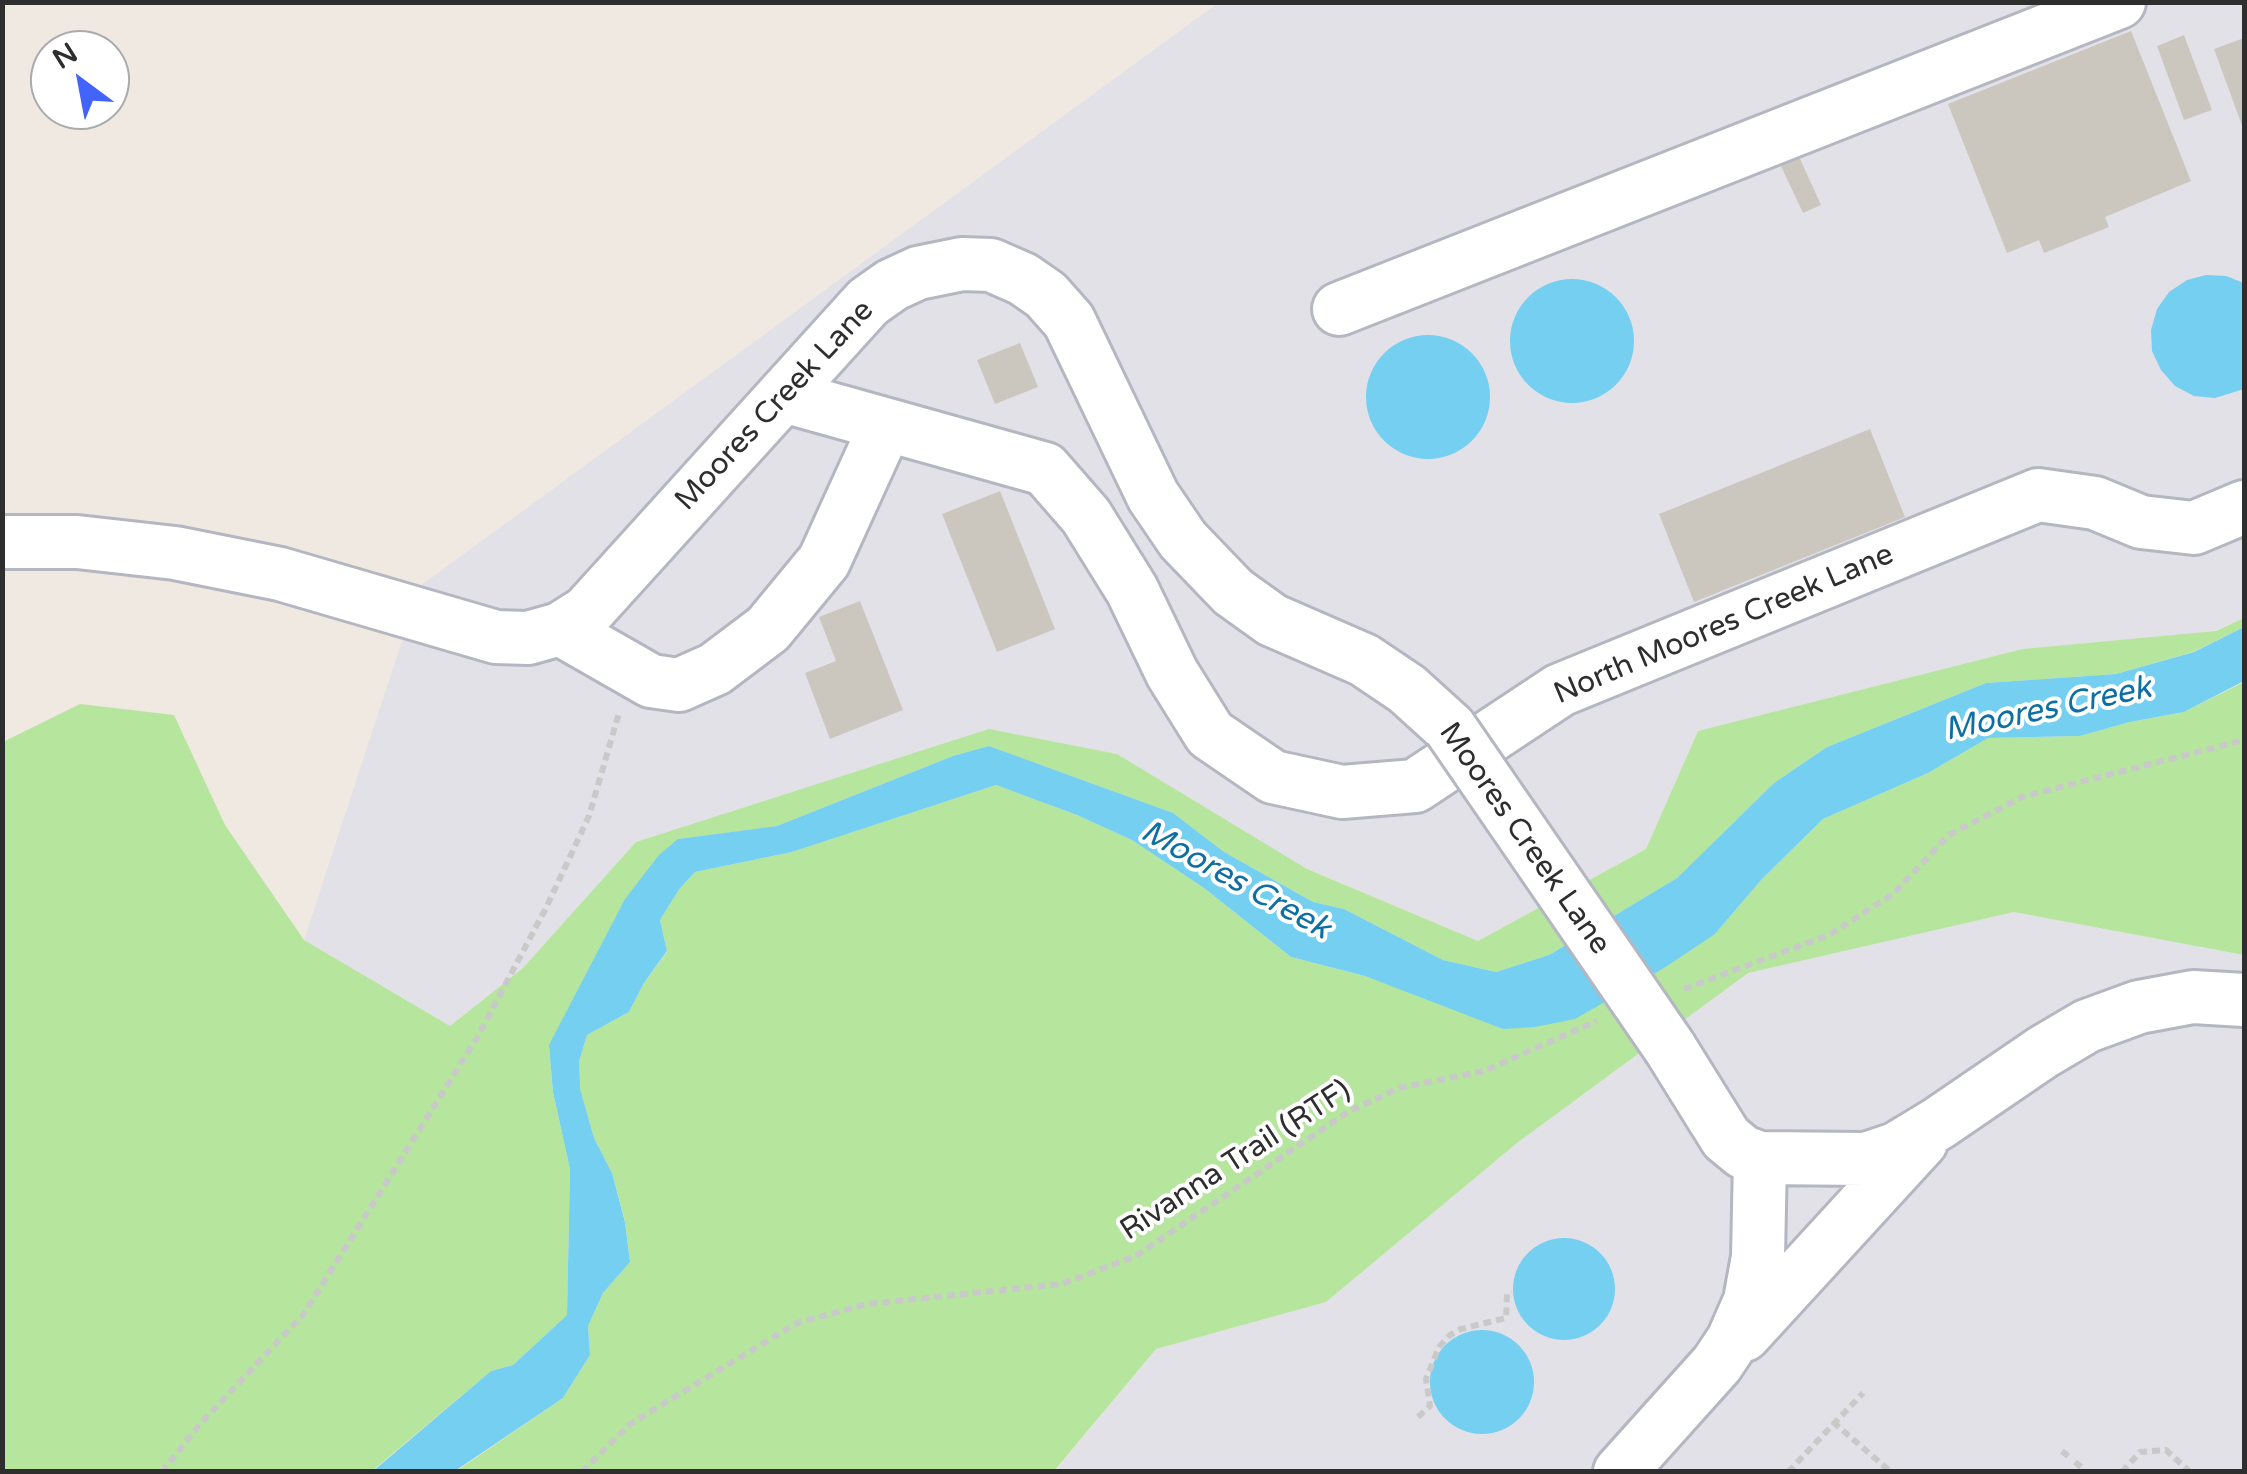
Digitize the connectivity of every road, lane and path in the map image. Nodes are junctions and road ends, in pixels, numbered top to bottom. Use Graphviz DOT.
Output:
graph roads {
  1 [pos="2119,2"];
  2 [pos="1339,309"];
  3 [pos="784,396"];
  4 [pos="886,424"];
  5 [pos="2244,507"];
  6 [pos="2,542"];
  7 [pos="560,629"];
  8 [pos="632,669"];
  9 [pos="2244,740"];
  10 [pos="1670,994"];
  11 [pos="2244,1000"];
  12 [pos="1600,1020"];
  13 [pos="1940,1123"];
  14 [pos="1760,1158"];
  15 [pos="1512,1293"];
  16 [pos="1717,1364"];
  17 [pos="1863,1393"];
  18 [pos="1418,1418"];
  19 [pos="1833,1422"];
  20 [pos="2062,1450"];
  21 [pos="2075,1462"];
  22 [pos="162,1472"];
  23 [pos="582,1472"];
  24 [pos="1620,1472"];
  25 [pos="1788,1472"];
  26 [pos="1891,1472"];
  27 [pos="2122,1472"];
  28 [pos="2190,1472"];
  1 -- 2 [label="lane"];
  3 -- 4 [label="lane, North Moores Creek Lane"];
  3 -- 7 [label="lane, Moores Creek Lane"];
  3 -- 14 [label="lane, Moores Creek Lane, bridge"];
  4 -- 5 [label="lane, North Moores Creek Lane"];
  4 -- 8 [label="lane"];
  6 -- 7 [label="lane, Moores Creek Lane"];
  7 -- 8 [label="lane"];
  8 -- 22 [label="path"];
  9 -- 10 [label="path"];
  11 -- 13 [label="lane"];
  12 -- 23 [label="path, Rivanna Trail (RTF)"];
  13 -- 14 [label="lane"];
  13 -- 16 [label="lane"];
  14 -- 16 [label="lane"];
  15 -- 18 [label="path"];
  16 -- 24 [label="lane"];
  17 -- 19 [label="path"];
  19 -- 25 [label="path"];
  19 -- 26 [label="path"];
  20 -- 21 [label="path"];
  27 -- 28 [label="path"];
}
